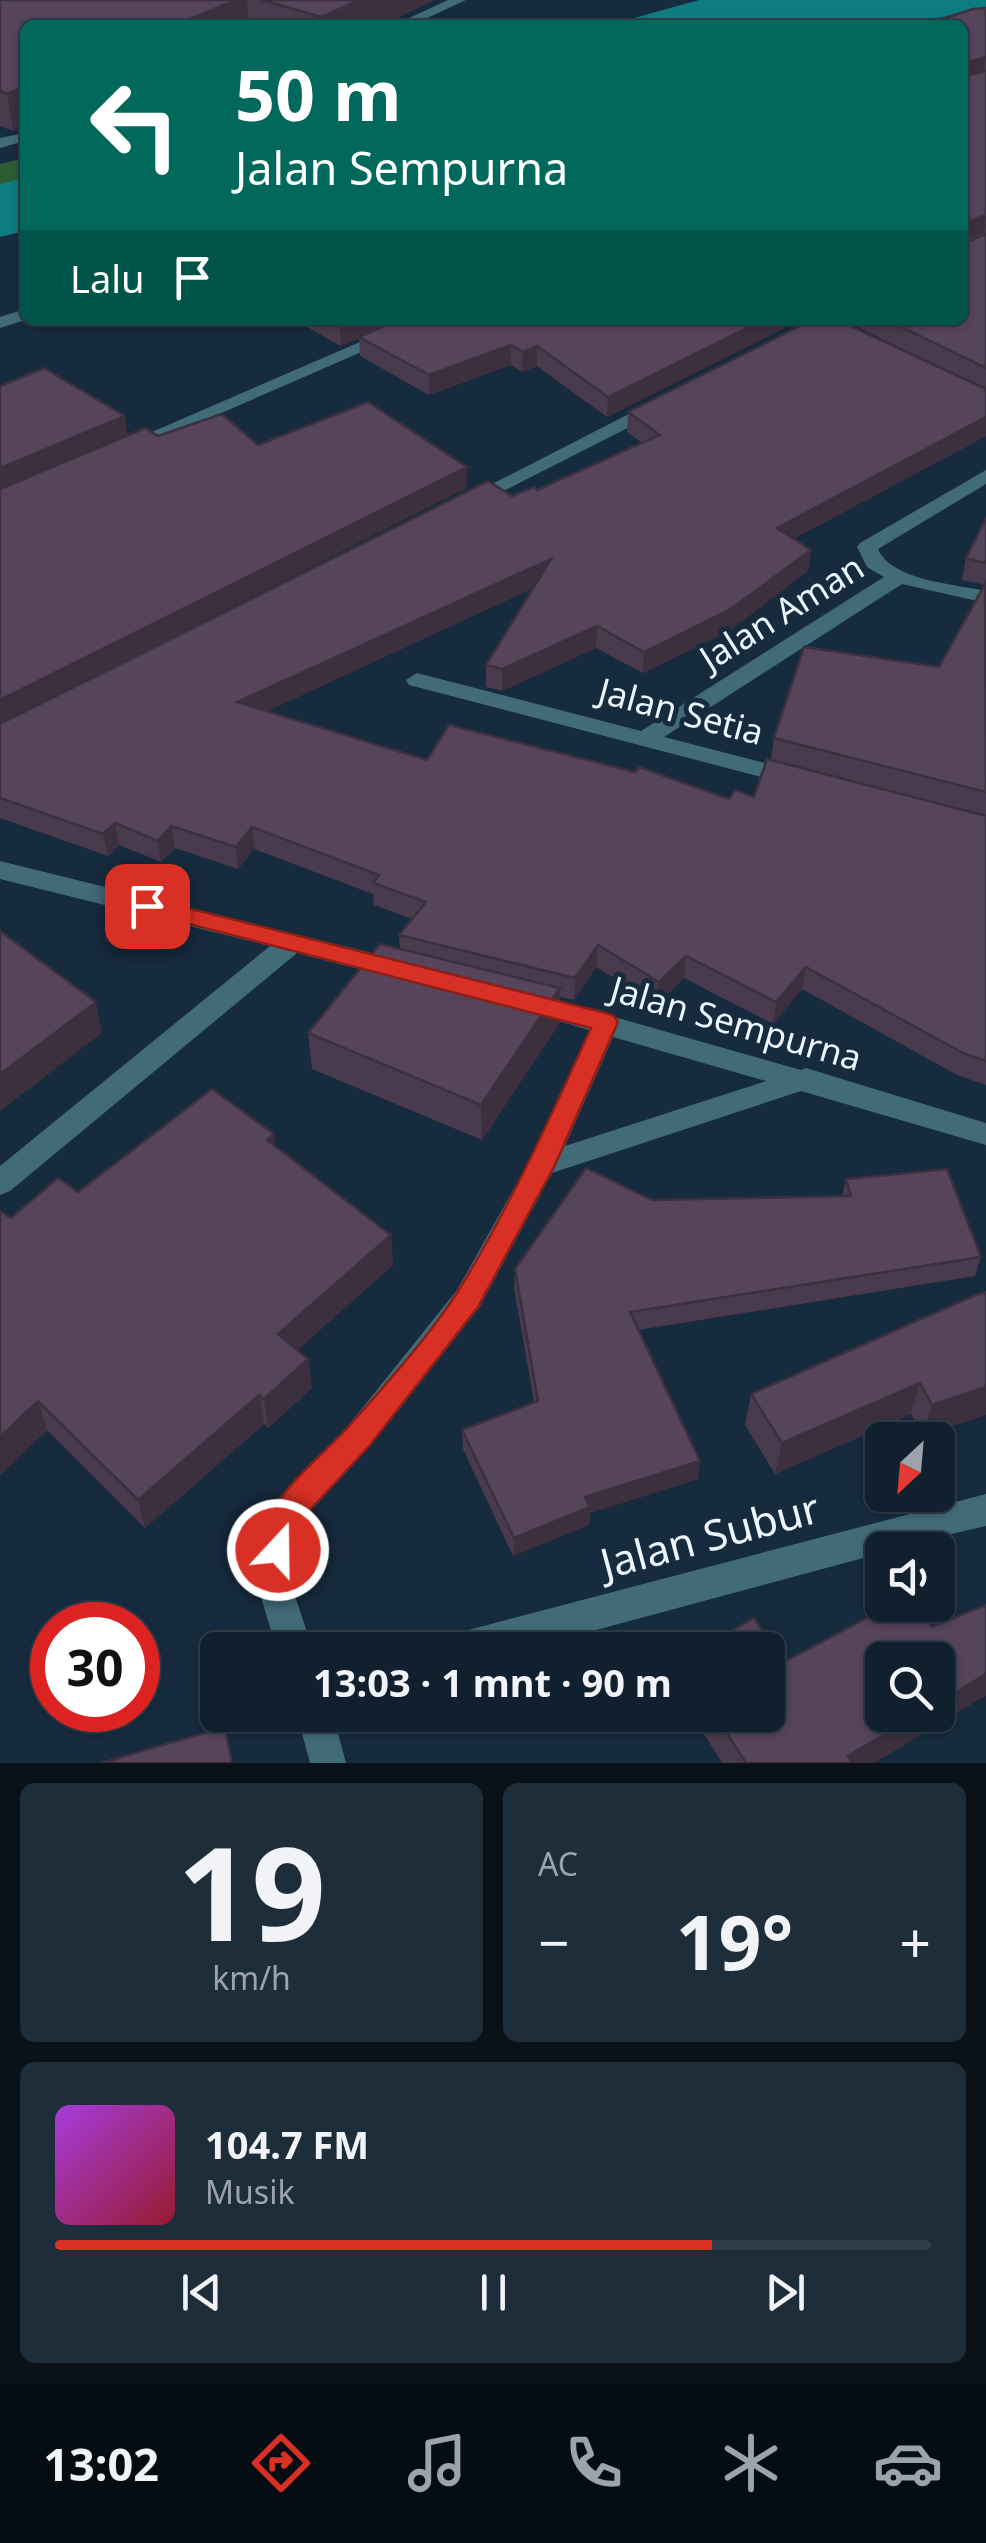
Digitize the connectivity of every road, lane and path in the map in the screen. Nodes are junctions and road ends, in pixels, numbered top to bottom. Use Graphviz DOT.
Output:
graph roads {
  1 [pos="460,0"];
  2 [pos="413,20"];
  3 [pos="414,325"];
  4 [pos="682,393"];
  5 [pos="106,456"];
  6 [pos="986,476"];
  7 [pos="454,508"];
  8 [pos="899,578"];
  9 [pos="986,597"];
  10 [pos="417,680"];
  11 [pos="644,739"];
  12 [pos="815,783"];
  13 [pos="0,870"];
  14 [pos="294,941"];
  15 [pos="422,975"];
  16 [pos="496,994"];
  17 [pos="606,1022"];
  18 [pos="806,1079"];
  19 [pos="986,1134"];
  20 [pos="542,1165"];
  21 [pos="0,1184"];
  22 [pos="986,1510"];
  23 [pos="289,1632"];
  24 [pos="525,1632"];
  25 [pos="320,1732"];
  26 [pos="328,1763"];
  1 -- 2 [label="street"];
  3 -- 5 [label="street"];
  4 -- 7 [label="street"];
  6 -- 8 [label="street, Jalan Aman"];
  8 -- 9 [label="street"];
  8 -- 11 [label="street, Jalan Aman"];
  10 -- 11 [label="street, Jalan Setia"];
  11 -- 12 [label="street, Jalan Setia"];
  13 -- 14 [label="street"];
  14 -- 15 [label="street"];
  14 -- 21 [label="street"];
  16 -- 17 [label="street, Jalan Sempurna"];
  17 -- 18 [label="street, Jalan Sempurna"];
  17 -- 20 [label="street"];
  18 -- 19 [label="street, Jalan Sempurna"];
  18 -- 20 [label="street"];
  20 -- 23 [label="street"];
  22 -- 24 [label="street, Jalan Subur"];
  25 -- 26 [label="street"];
}
